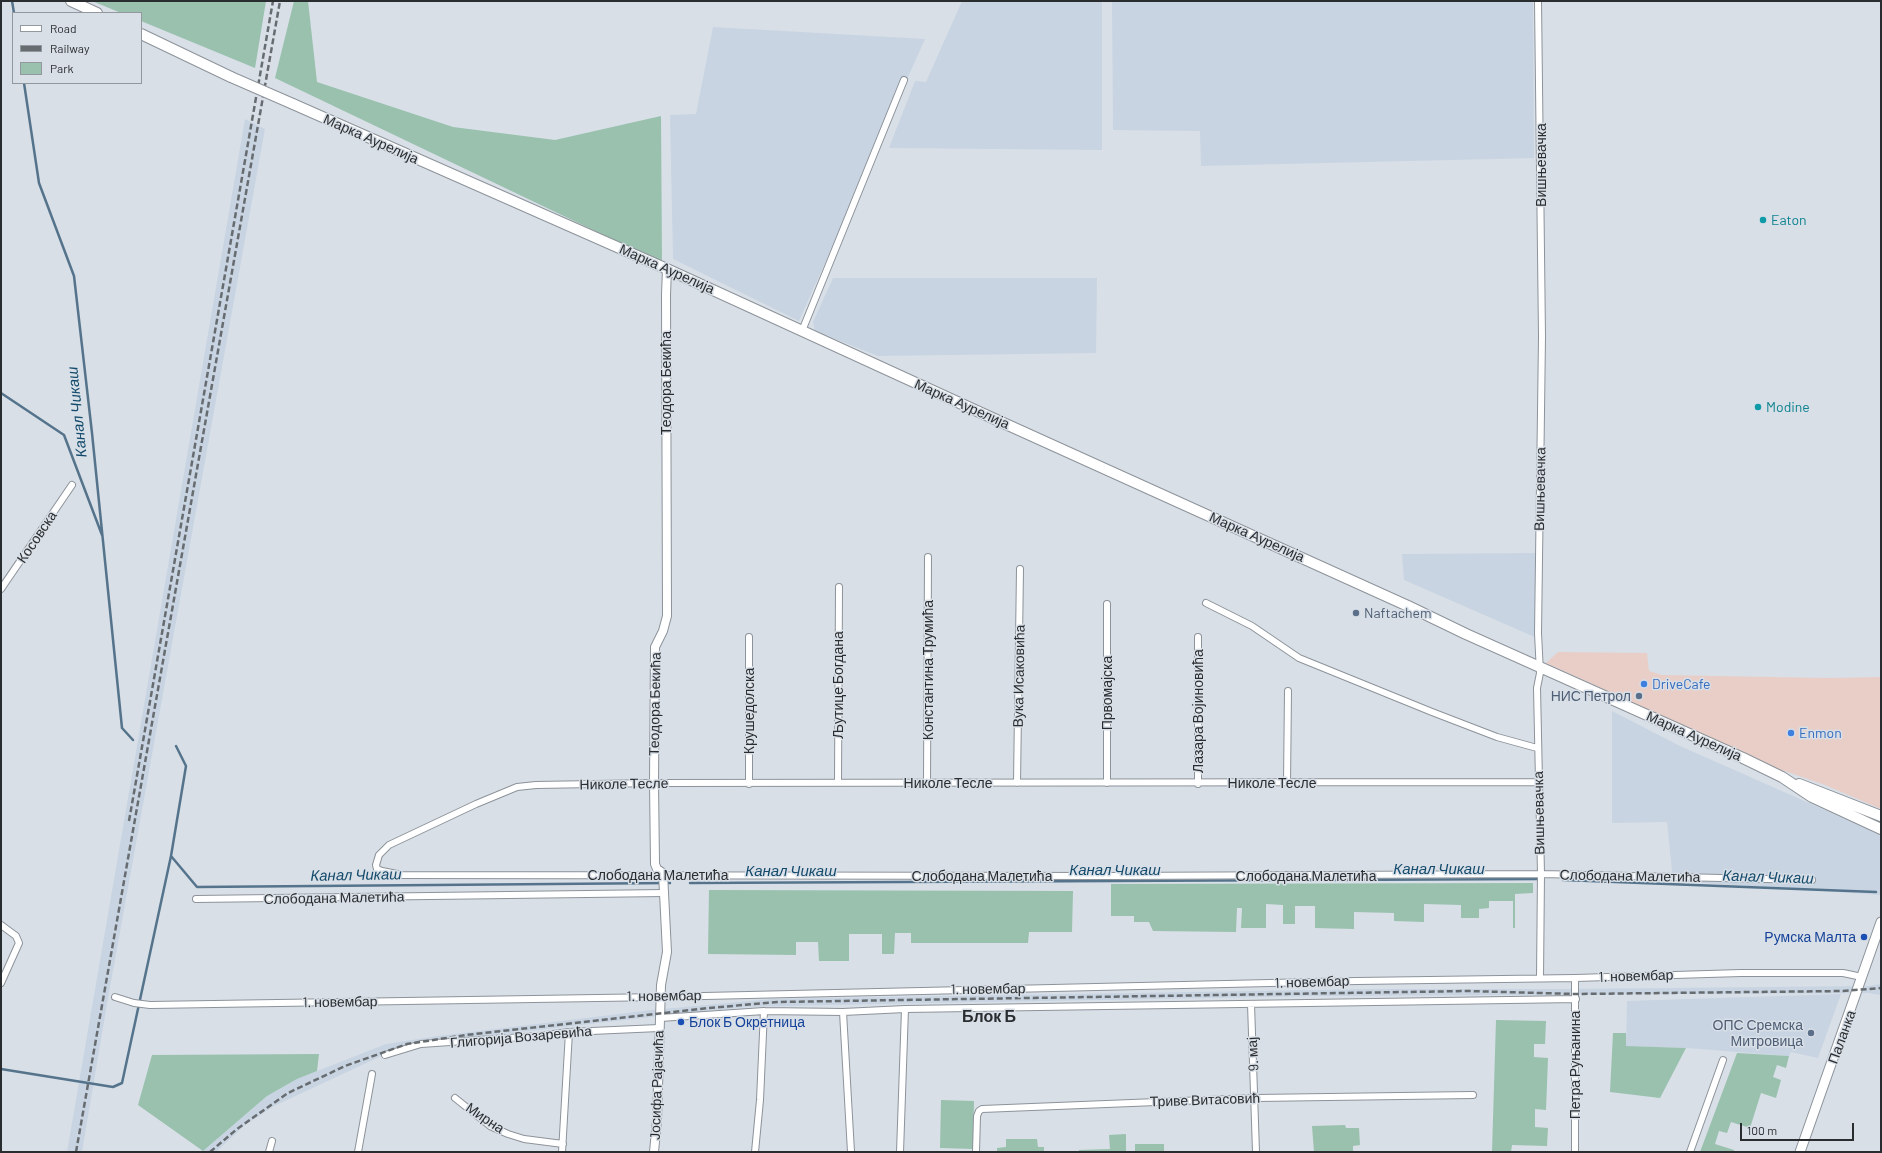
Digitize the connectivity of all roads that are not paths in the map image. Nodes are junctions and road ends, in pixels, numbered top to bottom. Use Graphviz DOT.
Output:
graph roads {
  1 [pos="71,1"];
  2 [pos="1538,1"];
  3 [pos="95,12"];
  4 [pos="142,34"];
  5 [pos="904,80"];
  6 [pos="667,269"];
  7 [pos="802,331"];
  8 [pos="72,486"];
  9 [pos="928,557"];
  10 [pos="1020,569"];
  11 [pos="839,587"];
  12 [pos="1,589"];
  13 [pos="1206,603"];
  14 [pos="1107,604"];
  15 [pos="749,638"];
  16 [pos="1198,638"];
  17 [pos="1540,666"];
  18 [pos="1288,691"];
  19 [pos="1538,748"];
  20 [pos="1782,777"];
  21 [pos="1538,782"];
  22 [pos="654,783"];
  23 [pos="838,783"];
  24 [pos="927,783"];
  25 [pos="1017,783"];
  26 [pos="1107,783"];
  27 [pos="1287,783"];
  28 [pos="749,784"];
  29 [pos="1198,784"];
  30 [pos="1881,816"];
  31 [pos="1881,830"];
  32 [pos="377,860"];
  33 [pos="1541,874"];
  34 [pos="663,876"];
  35 [pos="1812,880"];
  36 [pos="665,892"];
  37 [pos="196,899"];
  38 [pos="1881,922"];
  39 [pos="1,926"];
  40 [pos="1540,977"];
  41 [pos="1862,977"];
  42 [pos="1575,978"];
  43 [pos="1,983"];
  44 [pos="115,997"];
  45 [pos="661,997"];
  46 [pos="1576,999"];
  47 [pos="1251,1004"];
  48 [pos="905,1009"];
  49 [pos="764,1011"];
  50 [pos="843,1012"];
  51 [pos="660,1018"];
  52 [pos="659,1028"];
  53 [pos="569,1032"];
  54 [pos="385,1055"];
  55 [pos="1723,1060"];
  56 [pos="372,1074"];
  57 [pos="1473,1094"];
  58 [pos="455,1098"];
  59 [pos="1256,1098"];
  60 [pos="272,1141"];
  61 [pos="563,1144"];
  62 [pos="269,1152"];
  63 [pos="358,1152"];
  64 [pos="562,1152"];
  65 [pos="654,1152"];
  66 [pos="755,1152"];
  67 [pos="851,1152"];
  68 [pos="900,1152"];
  69 [pos="976,1152"];
  70 [pos="1256,1152"];
  71 [pos="1575,1152"];
  72 [pos="1690,1152"];
  73 [pos="1800,1152"];
  1 -- 3 [label="main road"];
  2 -- 17 [label="street, Вишњевачка"];
  4 -- 6 [label="main road, Марка Аурелија, bridge"];
  5 -- 7 [label="street"];
  6 -- 7 [label="main road, Марка Аурелија"];
  6 -- 22 [label="street, Теодора Бекића"];
  7 -- 17 [label="main road, Марка Аурелија"];
  8 -- 12 [label="street, Косовска"];
  9 -- 24 [label="street, Константина Трумића"];
  10 -- 25 [label="street, Вука Исаковића"];
  11 -- 23 [label="street, Љутице Богдана"];
  13 -- 19 [label="street"];
  14 -- 26 [label="street, Првомајска"];
  15 -- 28 [label="street, Крушедолска"];
  16 -- 29 [label="street, Лазара Војиновића"];
  17 -- 19 [label="street, Вишњевачка"];
  17 -- 20 [label="main road, Марка Аурелија"];
  18 -- 27 [label="street"];
  19 -- 21 [label="street, Вишњевачка"];
  20 -- 30 [label="main road, Марка Аурелија"];
  20 -- 31 [label="main road, Марка Аурелија"];
  21 -- 27 [label="street, Николе Тесле"];
  21 -- 33 [label="street, Вишњевачка"];
  22 -- 28 [label="street, Николе Тесле"];
  22 -- 32 [label="street, Николе Тесле"];
  22 -- 34 [label="street, Теодора Бекића"];
  23 -- 24 [label="street, Николе Тесле"];
  23 -- 28 [label="street, Николе Тесле"];
  24 -- 25 [label="street, Николе Тесле"];
  25 -- 26 [label="street, Николе Тесле"];
  26 -- 29 [label="street, Николе Тесле"];
  27 -- 29 [label="street, Николе Тесле"];
  32 -- 34 [label="street, Слободана Малетића"];
  33 -- 34 [label="street, Слободана Малетића"];
  33 -- 35 [label="street, Слободана Малетића"];
  33 -- 40 [label="street, Вишњевачка"];
  34 -- 36 [label="street, Теодора Бекића"];
  36 -- 37 [label="street, Слободана Малетића"];
  36 -- 45 [label="street, Теодора Бекића"];
  38 -- 41 [label="main road, Паланка"];
  39 -- 43 [label="street"];
  40 -- 42 [label="street, 1. новембар"];
  40 -- 45 [label="street, 1. новембар"];
  41 -- 42 [label="street, 1. новембар"];
  41 -- 73 [label="main road, Паланка"];
  42 -- 46 [label="street, Петра Руњанина"];
  44 -- 45 [label="street, 1. новембар"];
  45 -- 51 [label="street, Теодора Бекића"];
  46 -- 47 [label="street, 1. новембар"];
  46 -- 71 [label="street, Петра Руњанина"];
  47 -- 48 [label="street, 1. новембар"];
  47 -- 59 [label="street, 9. мај"];
  48 -- 50 [label="street, 1. новембар"];
  48 -- 68 [label="street"];
  49 -- 50 [label="street, 1. новембар"];
  49 -- 51 [label="street, 1. новембар"];
  49 -- 66 [label="street"];
  50 -- 67 [label="street"];
  51 -- 52 [label="street, Јосифа Рајачића"];
  52 -- 53 [label="street, Глигорија Возаревића"];
  52 -- 65 [label="street, Јосифа Рајачића"];
  53 -- 54 [label="street, Глигорија Возаревића"];
  53 -- 61 [label="street"];
  55 -- 72 [label="street"];
  56 -- 63 [label="street"];
  57 -- 59 [label="street, Триве Витасовић"];
  58 -- 61 [label="street, Мирна"];
  59 -- 69 [label="street, Триве Витасовић"];
  59 -- 70 [label="street, 9. мај"];
  60 -- 62 [label="street"];
  61 -- 64 [label="street"];
}
